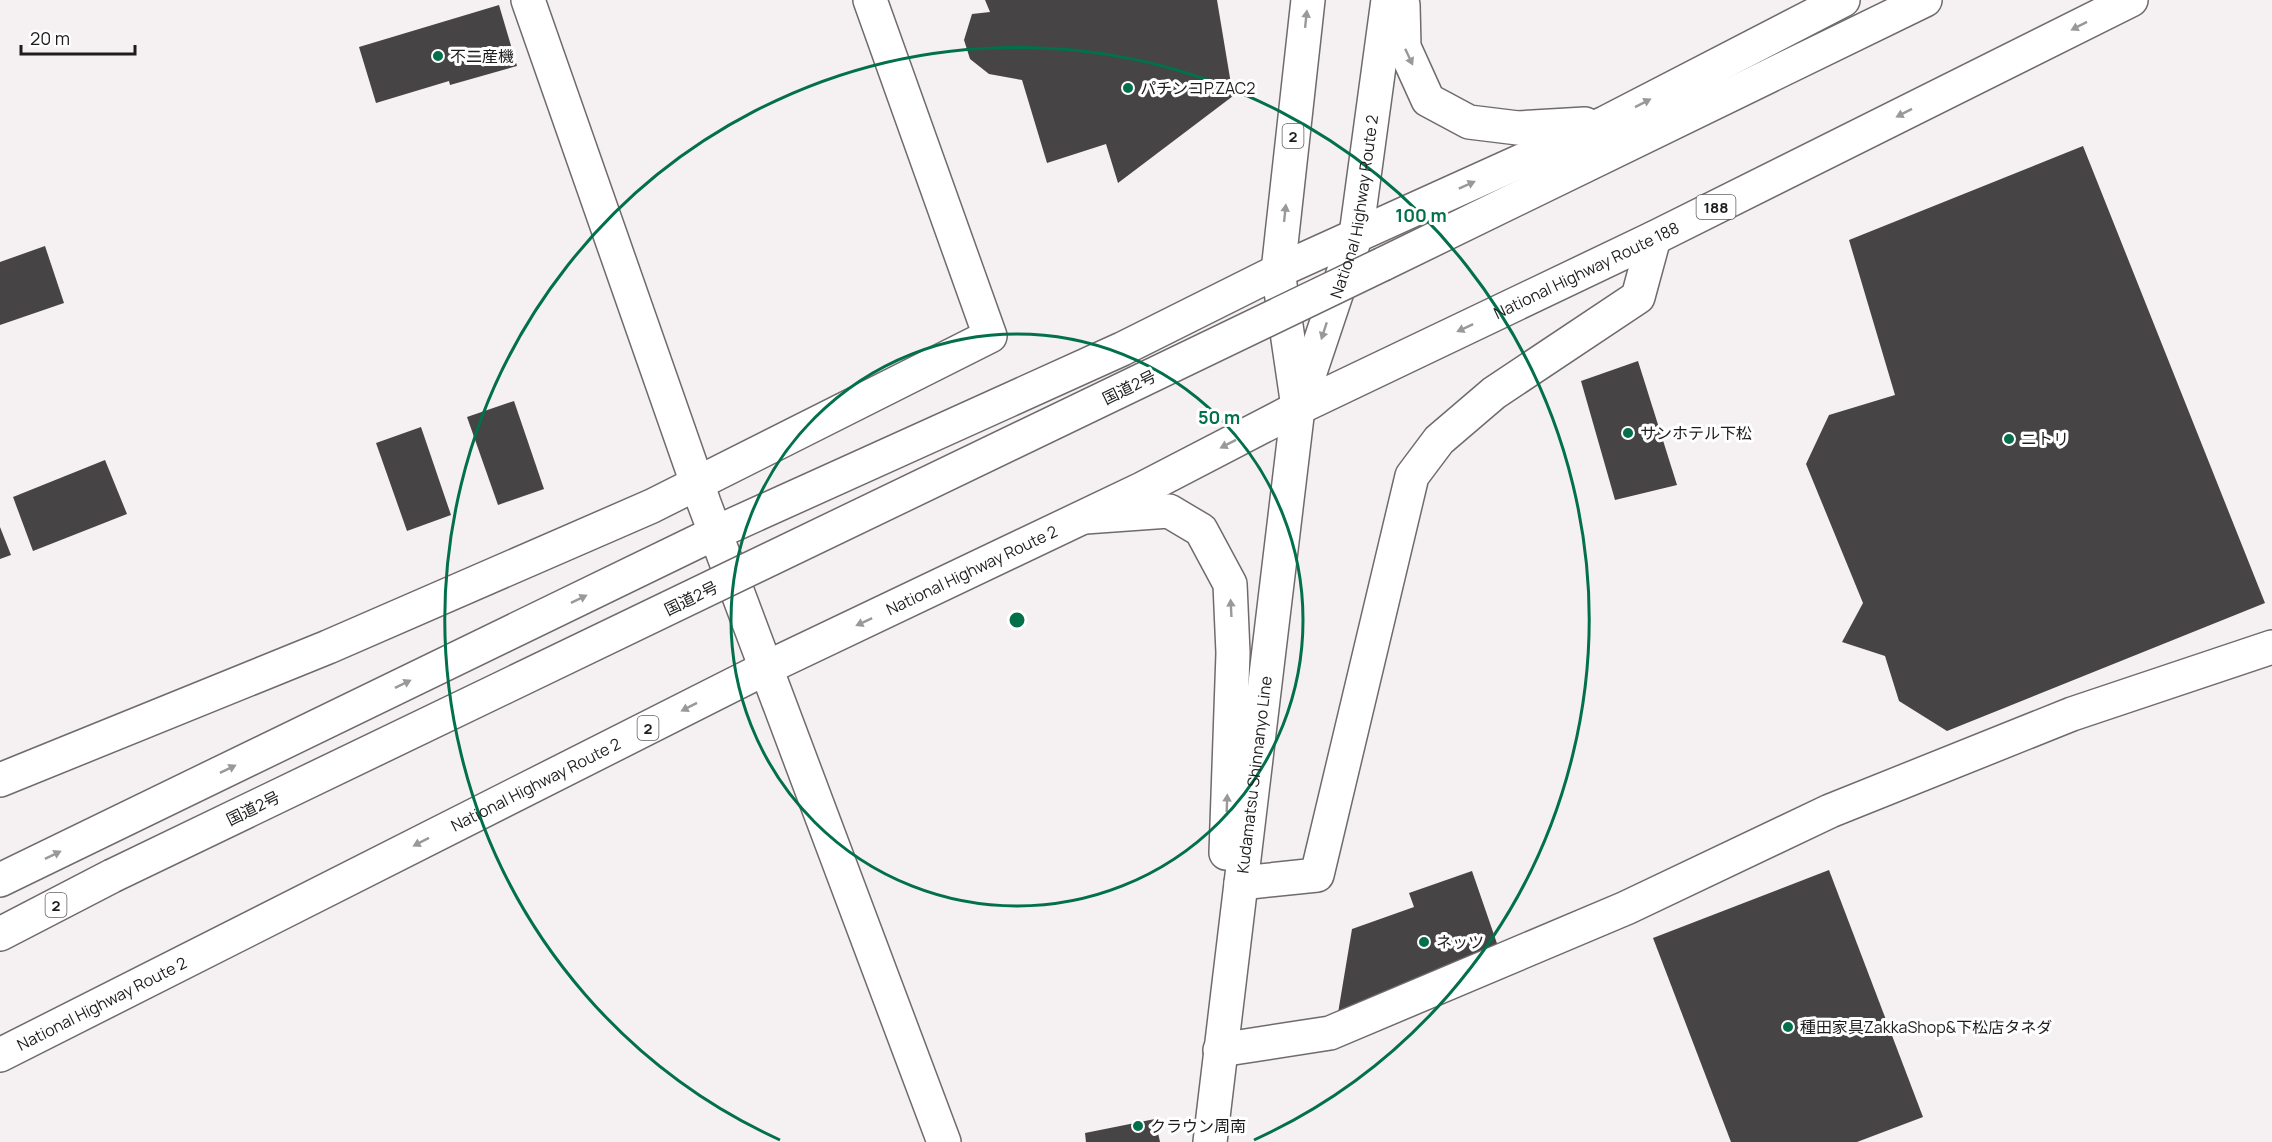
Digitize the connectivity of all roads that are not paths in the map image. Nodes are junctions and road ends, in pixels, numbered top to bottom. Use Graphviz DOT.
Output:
graph roads {
  1 [pos="528,0"];
  2 [pos="870,0"];
  3 [pos="1308,0"];
  4 [pos="1388,0"];
  5 [pos="1403,0"];
  6 [pos="1843,0"];
  7 [pos="1925,0"];
  8 [pos="2131,0"];
  9 [pos="1605,123"];
  10 [pos="1356,235"];
  11 [pos="1653,238"];
  12 [pos="1278,271"];
  13 [pos="1298,408"];
  14 [pos="698,485"];
  15 [pos="1084,517"];
  16 [pos="715,533"];
  17 [pos="2272,646"];
  18 [pos="766,668"];
  19 [pos="0,780"];
  20 [pos="0,880"];
  21 [pos="1241,883"];
  22 [pos="0,934"];
  23 [pos="1220,1050"];
  24 [pos="0,1055"];
  25 [pos="944,1142"];
  26 [pos="1210,1142"];
  1 -- 14 [label="main road"];
  2 -- 14 [label="main road"];
  12 -- 3 [label="main road, 2, one-way"];
  4 -- 10 [label="main road, National Highway Route 2"];
  5 -- 9 [label="main road, one-way"];
  9 -- 6 [label="main road, one-way"];
  7 -- 22 [label="main road, 国道2号 / 2, bridge"];
  8 -- 11 [label="main road, National Highway Route 188 / 188, one-way"];
  10 -- 9 [label="main road, one-way"];
  10 -- 12 [label="main road"];
  10 -- 13 [label="main road, National Highway Route 2, one-way"];
  11 -- 13 [label="main road, National Highway Route 188 / 188, one-way"];
  11 -- 21 [label="main road"];
  12 -- 13 [label="main road, 2"];
  12 -- 16 [label="main road"];
  13 -- 15 [label="main road, National Highway Route 2 / 2, one-way"];
  13 -- 21 [label="main road, Kudamatsu Shinnanyo Line"];
  14 -- 16 [label="main road"];
  14 -- 19 [label="main road"];
  15 -- 18 [label="main road, National Highway Route 2 / 2, one-way"];
  23 -- 15 [label="main road, one-way"];
  16 -- 18 [label="main road"];
  20 -- 16 [label="main road, one-way"];
  17 -- 23 [label="main road"];
  18 -- 24 [label="main road, National Highway Route 2 / 2, one-way"];
  18 -- 25 [label="main road"];
  21 -- 23 [label="main road, Kudamatsu Shinnanyo Line"];
  23 -- 26 [label="main road, Kudamatsu Shinnanyo Line"];
}
